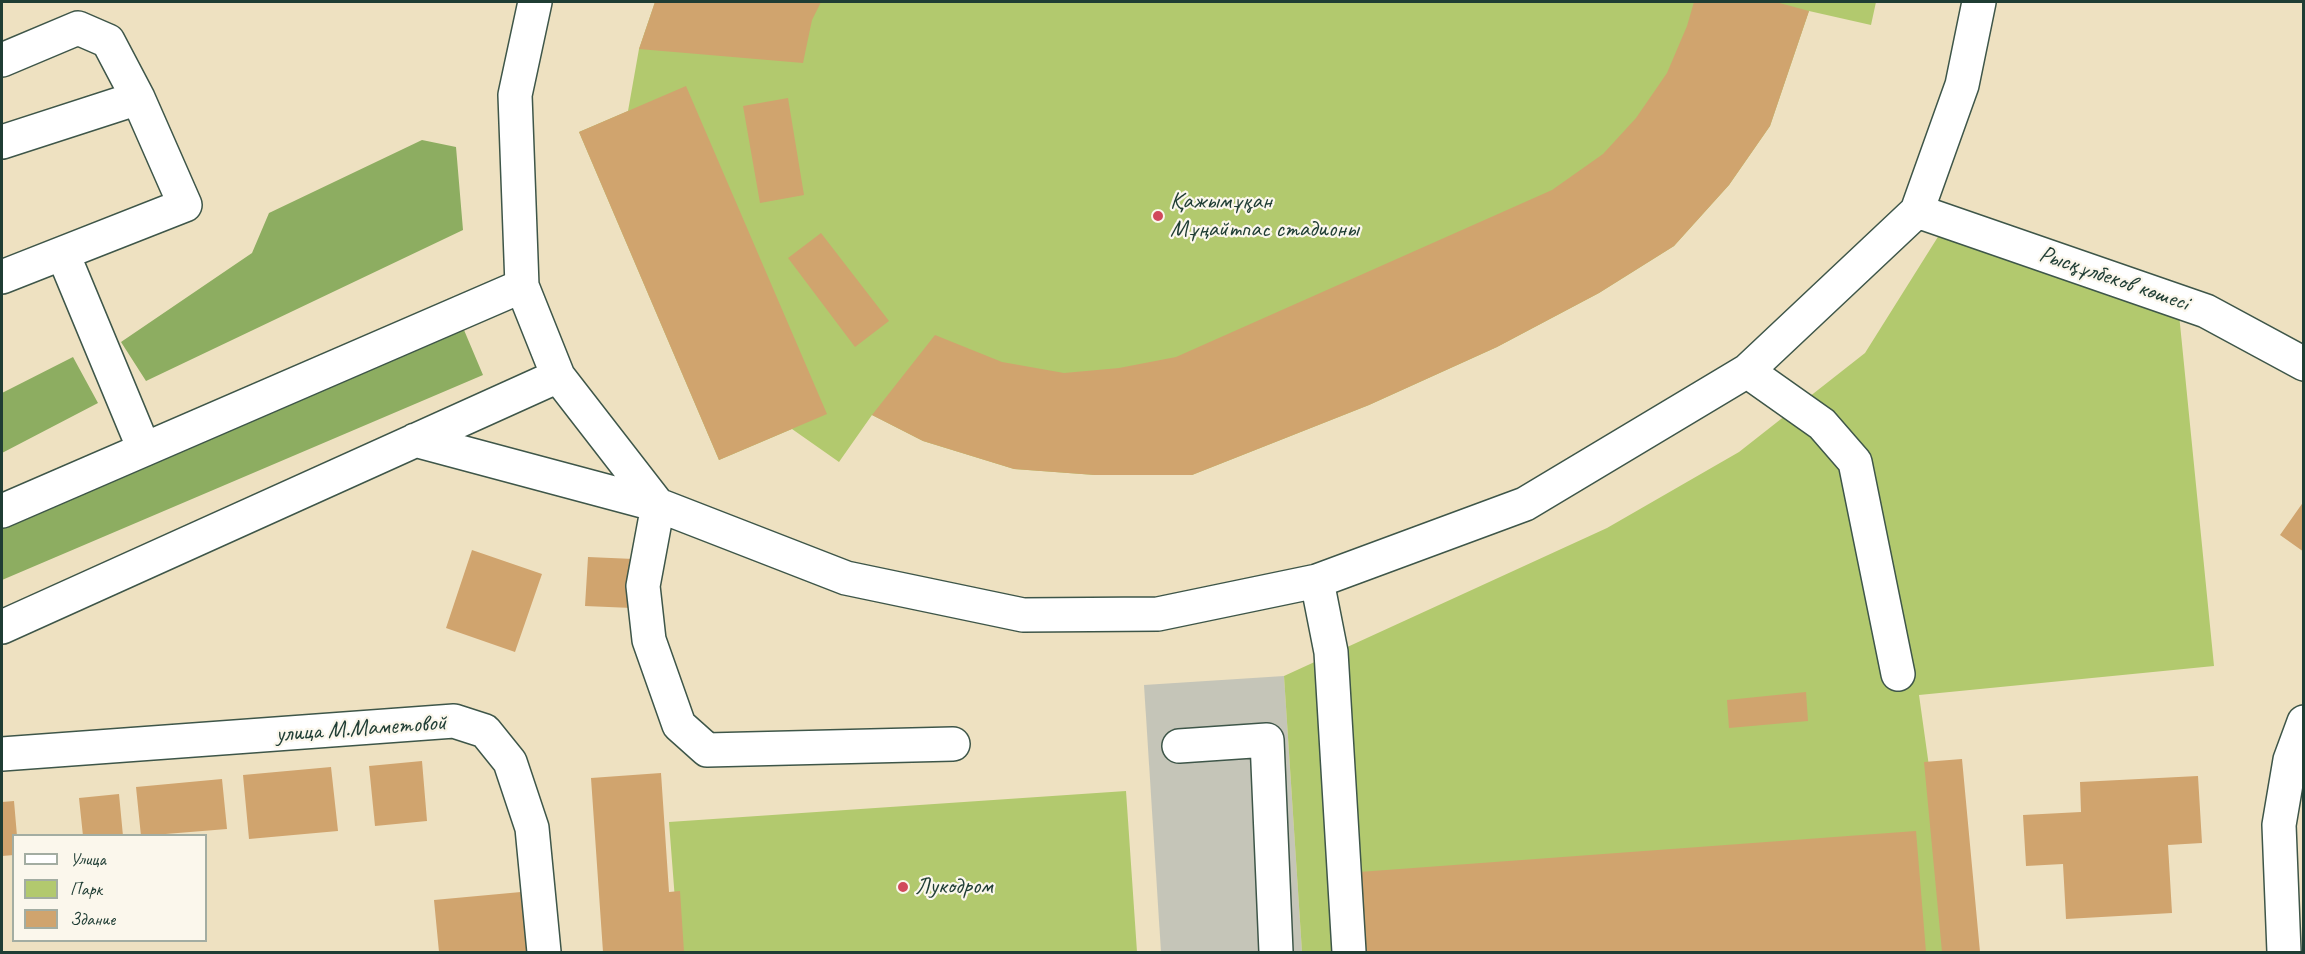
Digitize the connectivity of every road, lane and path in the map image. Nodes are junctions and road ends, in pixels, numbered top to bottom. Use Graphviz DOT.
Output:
graph roads {
  1 [pos="535,2"];
  2 [pos="1979,2"];
  3 [pos="2,60"];
  4 [pos="138,98"];
  5 [pos="2,142"];
  6 [pos="1917,211"];
  7 [pos="63,254"];
  8 [pos="2,277"];
  9 [pos="522,286"];
  10 [pos="2304,364"];
  11 [pos="1747,371"];
  12 [pos="558,376"];
  13 [pos="415,440"];
  14 [pos="144,449"];
  15 [pos="658,505"];
  16 [pos="2,511"];
  17 [pos="1317,581"];
  18 [pos="2,627"];
  19 [pos="1898,674"];
  20 [pos="2304,722"];
  21 [pos="953,744"];
  22 [pos="1179,746"];
  23 [pos="2,754"];
  24 [pos="544,952"];
  25 [pos="1276,952"];
  26 [pos="1349,952"];
  27 [pos="2284,952"];
  1 -- 9 [label="street"];
  2 -- 6 [label="street"];
  3 -- 4 [label="street"];
  4 -- 5 [label="street"];
  4 -- 7 [label="street"];
  6 -- 10 [label="street, Рысқұлбеков көшесі"];
  6 -- 11 [label="street"];
  7 -- 8 [label="street"];
  7 -- 14 [label="street"];
  9 -- 12 [label="street"];
  9 -- 14 [label="street"];
  11 -- 17 [label="street"];
  11 -- 19 [label="street"];
  12 -- 13 [label="street"];
  12 -- 15 [label="street"];
  13 -- 15 [label="street"];
  13 -- 18 [label="street"];
  14 -- 16 [label="street"];
  15 -- 17 [label="street"];
  15 -- 21 [label="street"];
  17 -- 26 [label="street"];
  20 -- 27 [label="street"];
  22 -- 25 [label="street"];
  23 -- 24 [label="street, улица М.Маметовой"];
}
